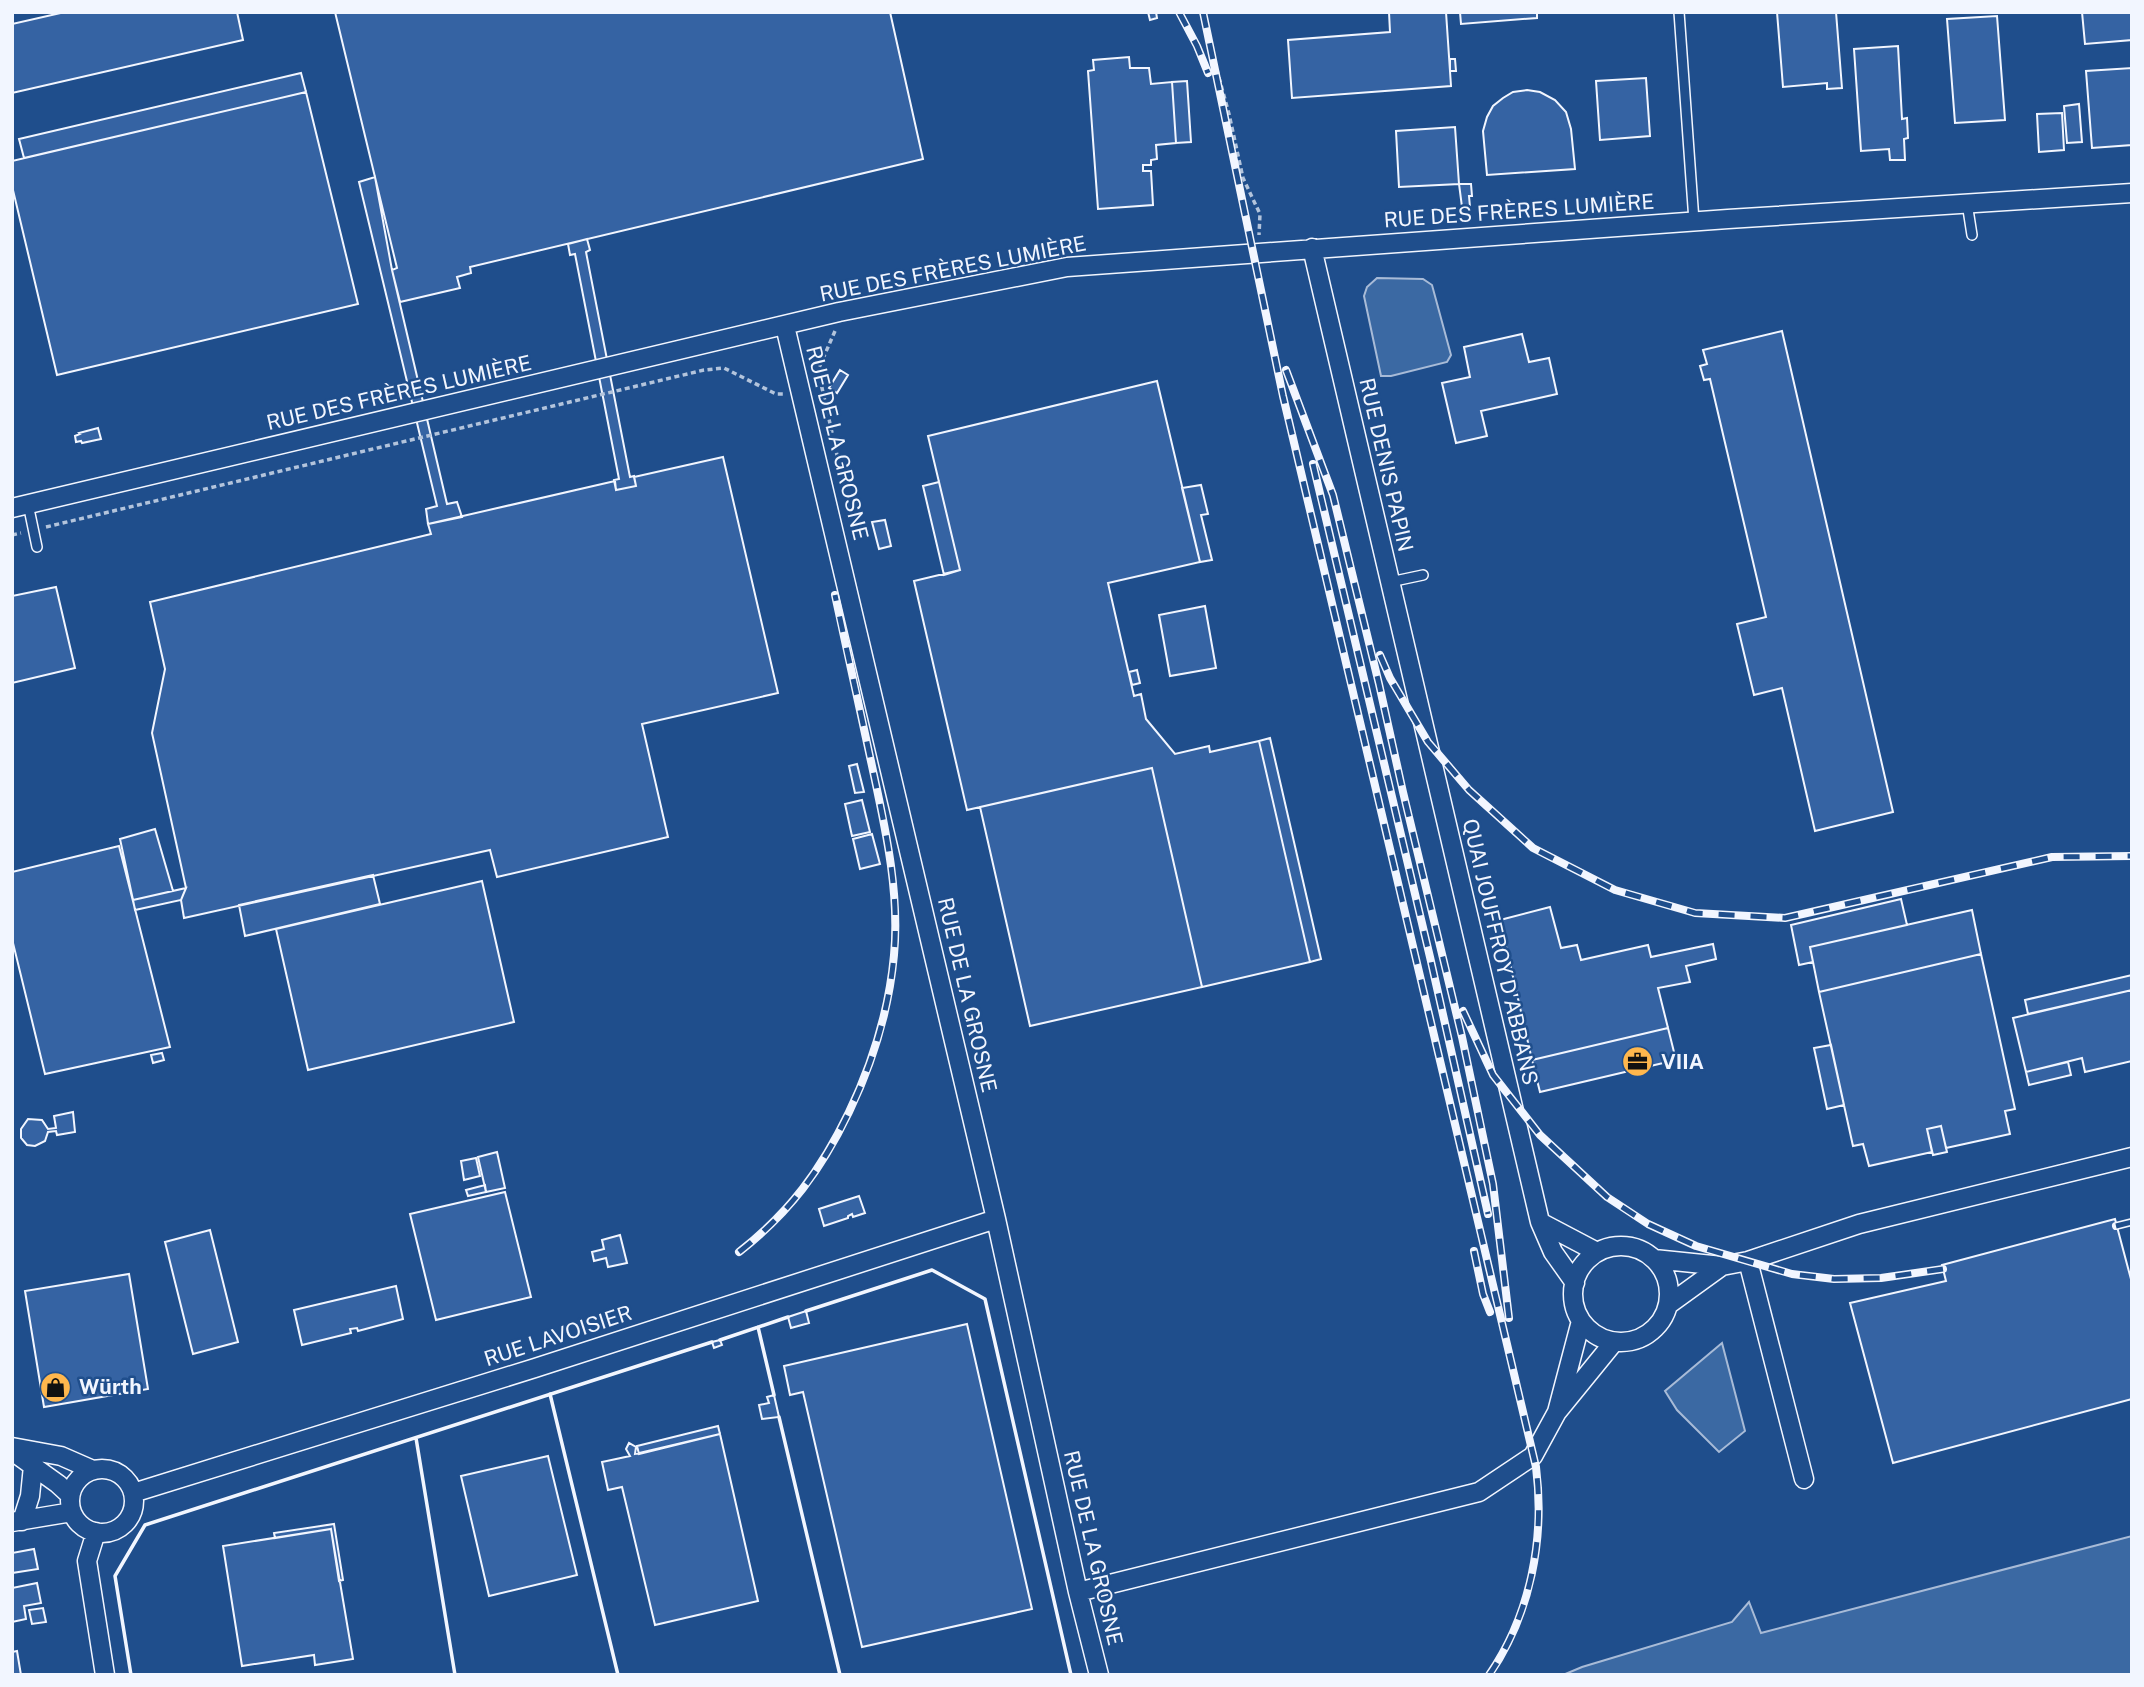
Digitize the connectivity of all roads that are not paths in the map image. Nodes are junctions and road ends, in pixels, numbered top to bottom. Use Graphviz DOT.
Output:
graph roads {
  1 [pos="1679,12"];
  2 [pos="2132,193"];
  3 [pos="1967,203"];
  4 [pos="1694,221"];
  5 [pos="1972,235"];
  6 [pos="1312,248"];
  7 [pos="785,326"];
  8 [pos="20,506"];
  9 [pos="37,547"];
  10 [pos="1423,575"];
  11 [pos="1390,582"];
  12 [pos="1416,691"];
  13 [pos="2132,1157"];
  14 [pos="996,1219"];
  15 [pos="1540,1222"];
  16 [pos="1597,1252"];
  17 [pos="1654,1259"];
  18 [pos="1748,1261"];
  19 [pos="1722,1266"];
  20 [pos="1574,1283"];
  21 [pos="1668,1305"];
  22 [pos="1581,1321"];
  23 [pos="1614,1342"];
  24 [pos="1557,1412"];
  25 [pos="12,1449"];
  26 [pos="33,1466"];
  27 [pos="93,1470"];
  28 [pos="1804,1479"];
  29 [pos="133,1493"];
  30 [pos="71,1504"];
  31 [pos="17,1521"];
  32 [pos="96,1532"];
  33 [pos="1078,1592"];
  34 [pos="105,1675"];
  35 [pos="1099,1675"];
  1 -- 4 [label="lane"];
  2 -- 3 [label="street, RUE DES FRÈRES LUMIÈRE"];
  3 -- 4 [label="street, RUE DES FRÈRES LUMIÈRE"];
  3 -- 5 [label="lane"];
  4 -- 6 [label="street, RUE DES FRÈRES LUMIÈRE"];
  6 -- 7 [label="street, RUE DES FRÈRES LUMIÈRE"];
  6 -- 11 [label="street, RUE DENIS PAPIN"];
  7 -- 8 [label="street, RUE DES FRÈRES LUMIÈRE"];
  7 -- 14 [label="street, RUE DE LA GROSNE"];
  8 -- 9 [label="lane"];
  10 -- 11 [label="lane"];
  11 -- 12 [label="street, RUE DENIS PAPIN"];
  12 -- 15 [label="street, QUAI JOUFFROY D'ABBANS"];
  13 -- 18 [label="street"];
  14 -- 29 [label="street, RUE LAVOISIER"];
  14 -- 33 [label="street, RUE DE LA GROSNE"];
  15 -- 16 [label="street"];
  15 -- 20 [label="street, QUAI JOUFFROY D'ABBANS"];
  16 -- 17 [label="street"];
  16 -- 20 [label="street"];
  17 -- 19 [label="street"];
  17 -- 21 [label="street"];
  18 -- 19 [label="street"];
  18 -- 28 [label="street"];
  19 -- 21 [label="street"];
  20 -- 22 [label="street"];
  21 -- 23 [label="street"];
  22 -- 23 [label="street"];
  22 -- 24 [label="street"];
  23 -- 24 [label="street"];
  24 -- 33 [label="street"];
  25 -- 26 [label="street"];
  25 -- 27 [label="street"];
  26 -- 30 [label="street"];
  26 -- 31 [label="street"];
  27 -- 29 [label="street"];
  27 -- 30 [label="street"];
  29 -- 32 [label="street"];
  30 -- 31 [label="street"];
  30 -- 32 [label="street"];
  32 -- 34 [label="street"];
  33 -- 35 [label="street, RUE DE LA GROSNE"];
}
